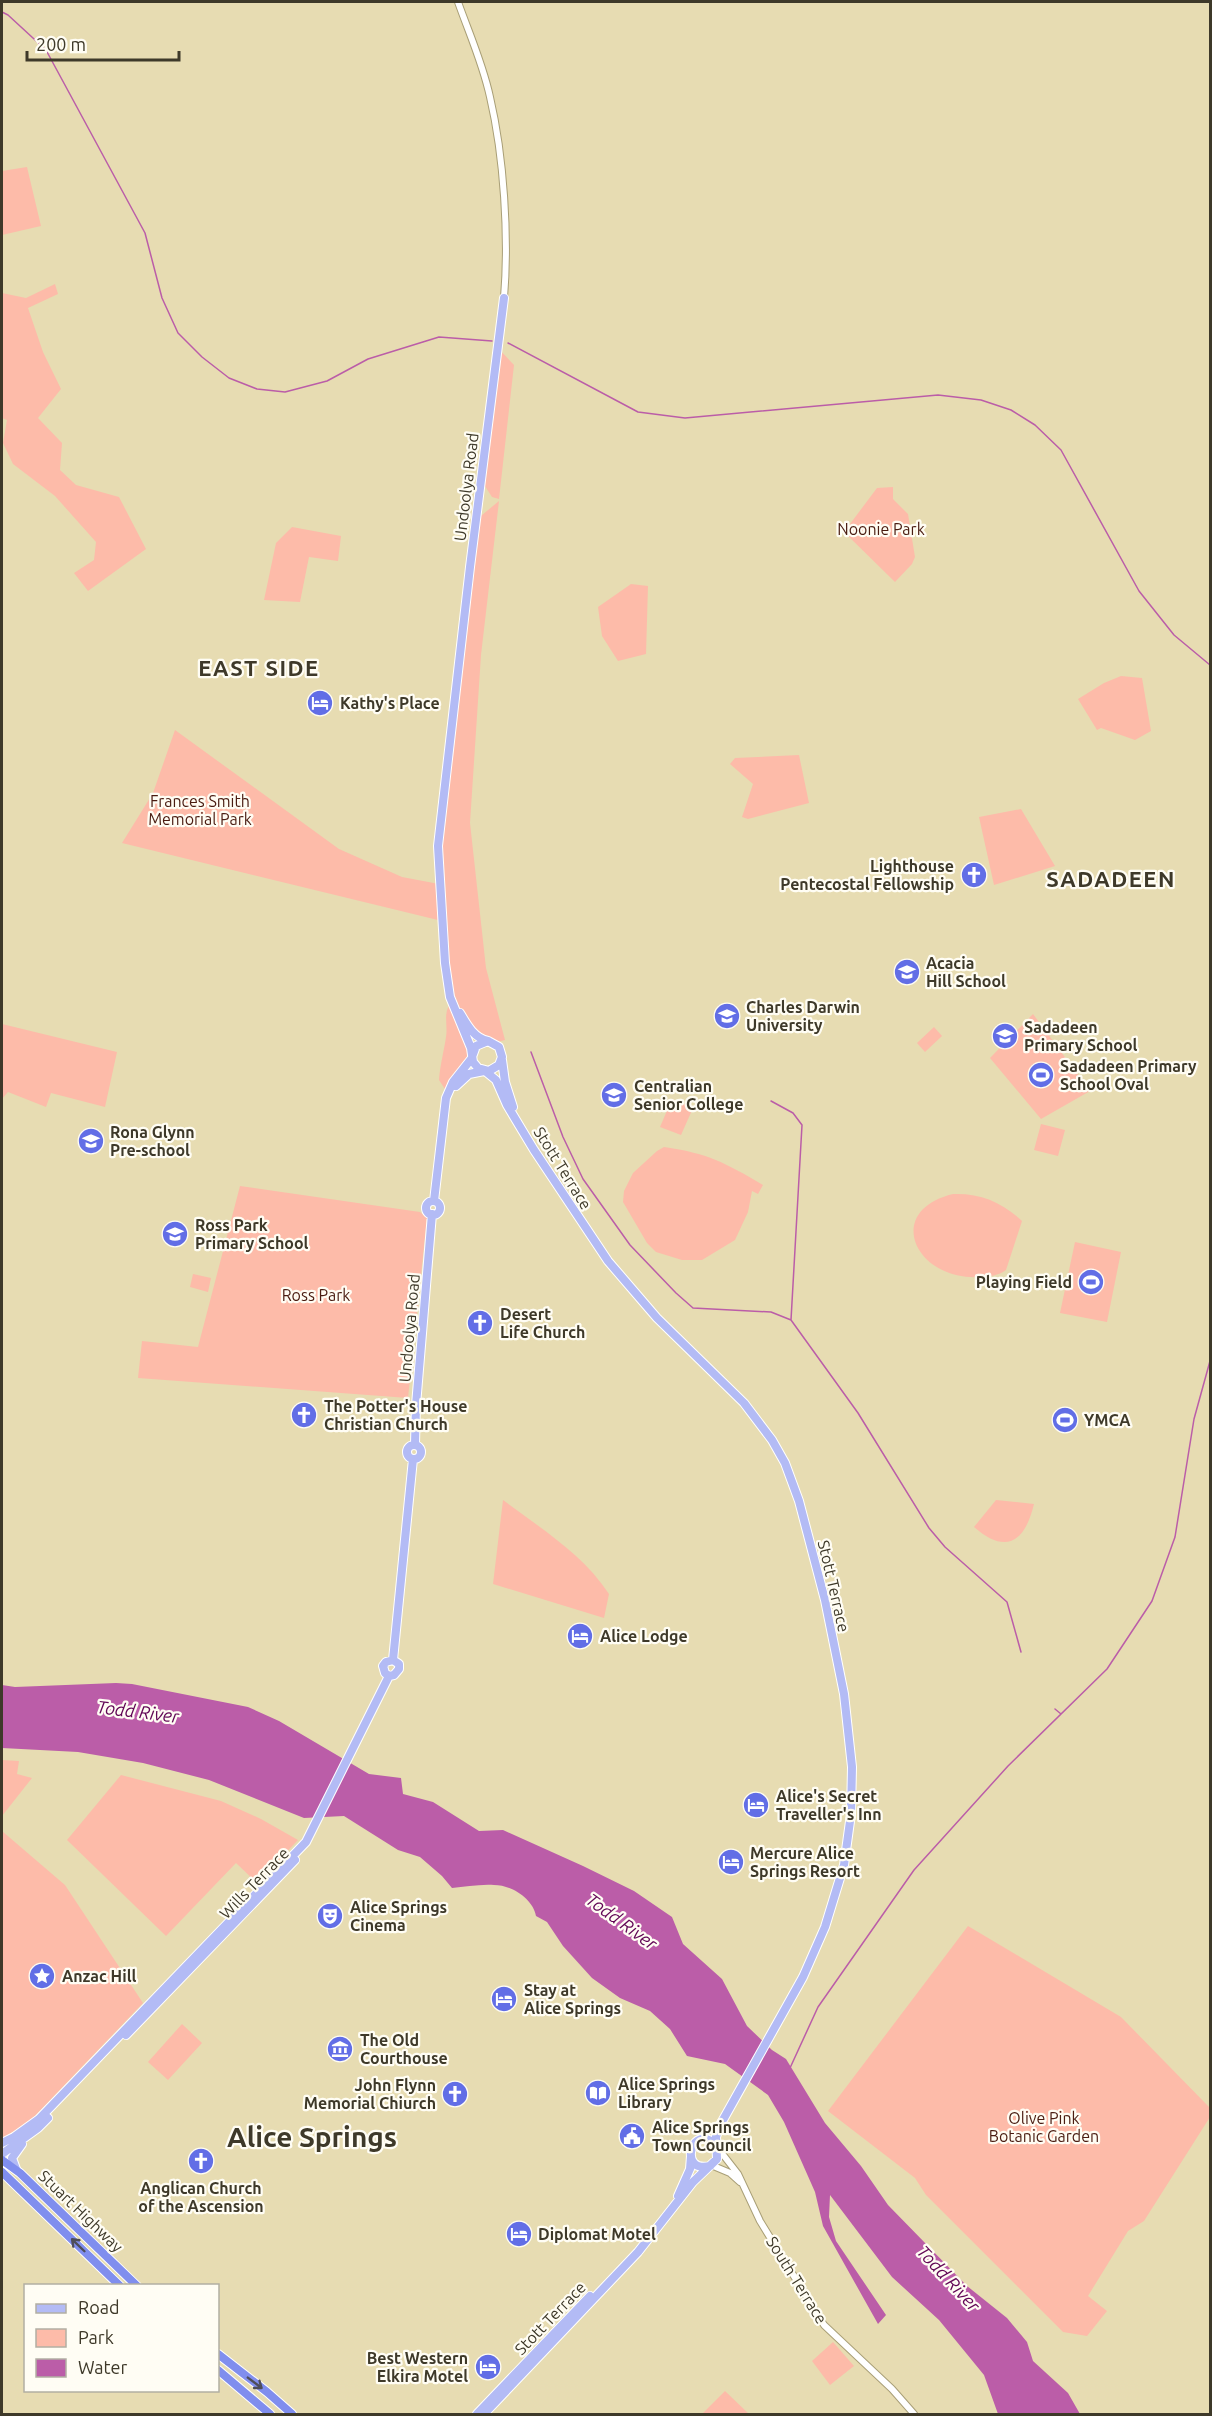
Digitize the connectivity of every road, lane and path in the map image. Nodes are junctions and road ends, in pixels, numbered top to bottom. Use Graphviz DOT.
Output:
graph roads {
  1 [pos="458,2"];
  2 [pos="504,298"];
  3 [pos="447,981"];
  4 [pos="488,1041"];
  5 [pos="472,1057"];
  6 [pos="502,1058"];
  7 [pos="484,1071"];
  8 [pos="444,1111"];
  9 [pos="521,1128"];
  10 [pos="308,1840"];
  11 [pos="724,2117"];
  12 [pos="35,2126"];
  13 [pos="704,2139"];
  14 [pos="2,2143"];
  15 [pos="717,2146"];
  16 [pos="2,2154"];
  17 [pos="691,2156"];
  18 [pos="2,2160"];
  19 [pos="711,2165"];
  20 [pos="2,2172"];
  21 [pos="20,2173"];
  22 [pos="745,2187"];
  23 [pos="665,2218"];
  24 [pos="118,2284"];
  25 [pos="135,2284"];
  26 [pos="219,2356"];
  27 [pos="219,2371"];
  28 [pos="491,2403"];
  29 [pos="270,2415"];
  30 [pos="292,2415"];
  31 [pos="477,2415"];
  32 [pos="484,2415"];
  33 [pos="914,2415"];
  1 -- 2 [label="street, Undoolya Road"];
  2 -- 3 [label="main road, Undoolya Road"];
  3 -- 4 [label="main road, Undoolya Road"];
  3 -- 5 [label="main road, Undoolya Road"];
  4 -- 5 [label="main road"];
  4 -- 6 [label="main road, Undoolya Road"];
  5 -- 7 [label="main road, Undoolya Road"];
  5 -- 8 [label="main road"];
  6 -- 7 [label="main road"];
  6 -- 9 [label="main road, Stott Terrace"];
  7 -- 8 [label="main road"];
  7 -- 9 [label="main road, Stott Terrace"];
  8 -- 10 [label="main road, Undoolya Road"];
  9 -- 11 [label="main road, Stott Terrace"];
  10 -- 12 [label="main road, Wills Terrace"];
  11 -- 13 [label="main road, Stott Terrace"];
  11 -- 15 [label="main road, Stott Terrace"];
  12 -- 14 [label="main road, Wills Terrace"];
  12 -- 16 [label="main road, Wills Terrace"];
  12 -- 21 [label="main road"];
  13 -- 15 [label="main road"];
  13 -- 17 [label="main road"];
  15 -- 19 [label="main road"];
  15 -- 22 [label="street, South Terrace"];
  17 -- 19 [label="main road"];
  17 -- 23 [label="main road, Stott Terrace"];
  18 -- 21 [label="highway, Stuart Highway"];
  19 -- 22 [label="street, South Terrace"];
  19 -- 23 [label="main road, Stott Terrace"];
  24 -- 20 [label="highway, Stuart Highway, one-way"];
  21 -- 25 [label="highway, Stuart Highway"];
  22 -- 33 [label="street, South Terrace"];
  23 -- 28 [label="main road, Stott Terrace"];
  26 -- 30 [label="highway, one-way"];
  27 -- 29 [label="highway"];
  28 -- 31 [label="main road, Stott Terrace"];
  28 -- 32 [label="main road, Stott Terrace"];
}
